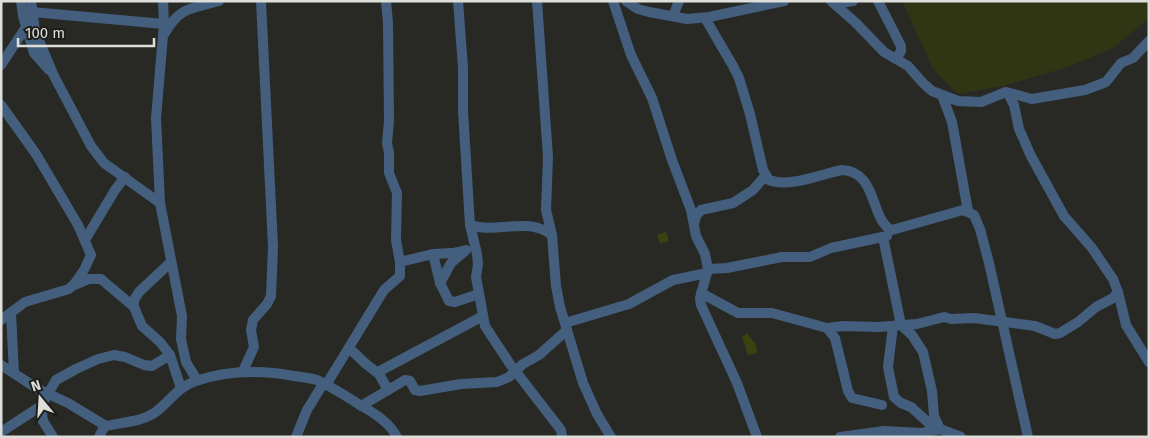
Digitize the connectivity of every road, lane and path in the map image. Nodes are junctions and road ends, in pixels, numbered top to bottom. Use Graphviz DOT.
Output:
graph roads {
  1 [pos="21,1"];
  2 [pos="31,1"];
  3 [pos="163,1"];
  4 [pos="219,1"];
  5 [pos="261,1"];
  6 [pos="386,1"];
  7 [pos="458,1"];
  8 [pos="537,1"];
  9 [pos="613,1"];
  10 [pos="626,1"];
  11 [pos="679,1"];
  12 [pos="784,1"];
  13 [pos="853,1"];
  14 [pos="878,2"];
  15 [pos="833,3"];
  16 [pos="32,12"];
  17 [pos="673,16"];
  18 [pos="705,18"];
  19 [pos="164,24"];
  20 [pos="26,27"];
  21 [pos="163,35"];
  22 [pos="1149,41"];
  23 [pos="896,59"];
  24 [pos="1,65"];
  25 [pos="53,74"];
  26 [pos="1008,93"];
  27 [pos="942,95"];
  28 [pos="1,105"];
  29 [pos="766,176"];
  30 [pos="125,177"];
  31 [pos="160,203"];
  32 [pos="968,211"];
  33 [pos="470,225"];
  34 [pos="909,225"];
  35 [pos="694,226"];
  36 [pos="552,235"];
  37 [pos="883,238"];
  38 [pos="473,239"];
  39 [pos="85,240"];
  40 [pos="466,250"];
  41 [pos="433,254"];
  42 [pos="171,262"];
  43 [pos="400,262"];
  44 [pos="707,271"];
  45 [pos="440,283"];
  46 [pos="72,286"];
  47 [pos="1118,292"];
  48 [pos="701,293"];
  49 [pos="479,294"];
  50 [pos="134,307"];
  51 [pos="5,315"];
  52 [pos="483,316"];
  53 [pos="1002,322"];
  54 [pos="897,326"];
  55 [pos="566,327"];
  56 [pos="827,328"];
  57 [pos="349,348"];
  58 [pos="170,355"];
  59 [pos="1149,362"];
  60 [pos="1,365"];
  61 [pos="243,371"];
  62 [pos="378,372"];
  63 [pos="516,372"];
  64 [pos="14,373"];
  65 [pos="197,380"];
  66 [pos="324,384"];
  67 [pos="181,388"];
  68 [pos="388,390"];
  69 [pos="48,394"];
  70 [pos="882,405"];
  71 [pos="41,406"];
  72 [pos="361,406"];
  73 [pos="388,424"];
  74 [pos="106,426"];
  75 [pos="940,429"];
  76 [pos="1,432"];
  77 [pos="53,437"];
  78 [pos="100,437"];
  79 [pos="296,437"];
  80 [pos="388,437"];
  81 [pos="397,437"];
  82 [pos="562,437"];
  83 [pos="611,437"];
  84 [pos="757,437"];
  85 [pos="840,437"];
  86 [pos="961,437"];
  87 [pos="1028,437"];
  1 -- 20 [label="street"];
  2 -- 16 [label="street"];
  3 -- 19 [label="street"];
  4 -- 21 [label="street"];
  5 -- 61 [label="street"];
  6 -- 43 [label="street"];
  7 -- 33 [label="street"];
  8 -- 36 [label="street"];
  9 -- 35 [label="street"];
  10 -- 17 [label="street"];
  11 -- 17 [label="street"];
  12 -- 18 [label="street"];
  13 -- 15 [label="street"];
  14 -- 23 [label="street"];
  15 -- 23 [label="street"];
  16 -- 19 [label="street"];
  16 -- 25 [label="street"];
  17 -- 18 [label="street"];
  18 -- 29 [label="street"];
  19 -- 21 [label="street"];
  20 -- 24 [label="street"];
  20 -- 25 [label="street"];
  21 -- 31 [label="street"];
  22 -- 26 [label="street"];
  23 -- 27 [label="street"];
  25 -- 30 [label="street"];
  26 -- 27 [label="street"];
  26 -- 47 [label="street"];
  27 -- 32 [label="street"];
  28 -- 39 [label="street"];
  29 -- 34 [label="street"];
  29 -- 35 [label="street"];
  30 -- 31 [label="street"];
  30 -- 39 [label="street"];
  31 -- 42 [label="street"];
  32 -- 34 [label="street"];
  32 -- 53 [label="street"];
  33 -- 36 [label="street"];
  33 -- 38 [label="street"];
  34 -- 37 [label="street"];
  35 -- 44 [label="street"];
  36 -- 55 [label="street"];
  37 -- 44 [label="street"];
  37 -- 54 [label="street"];
  38 -- 40 [label="street"];
  38 -- 49 [label="street"];
  39 -- 46 [label="street"];
  40 -- 41 [label="street"];
  40 -- 45 [label="street"];
  41 -- 43 [label="street"];
  41 -- 45 [label="street"];
  42 -- 50 [label="street"];
  42 -- 65 [label="street"];
  43 -- 57 [label="street"];
  44 -- 48 [label="street"];
  44 -- 55 [label="street"];
  45 -- 49 [label="street"];
  46 -- 50 [label="street"];
  46 -- 51 [label="street"];
  47 -- 53 [label="street"];
  47 -- 59 [label="street"];
  48 -- 56 [label="street"];
  48 -- 84 [label="street"];
  49 -- 52 [label="street"];
  50 -- 58 [label="street"];
  51 -- 64 [label="street"];
  52 -- 62 [label="street"];
  52 -- 63 [label="street"];
  53 -- 54 [label="street"];
  53 -- 87 [label="street"];
  54 -- 56 [label="street"];
  54 -- 75 [label="street"];
  54 -- 75 [label="street"];
  55 -- 63 [label="street"];
  55 -- 83 [label="street"];
  56 -- 70 [label="street"];
  57 -- 62 [label="street"];
  57 -- 66 [label="street"];
  58 -- 67 [label="street"];
  58 -- 69 [label="street"];
  60 -- 64 [label="street"];
  61 -- 65 [label="street"];
  61 -- 66 [label="street"];
  62 -- 68 [label="street"];
  63 -- 68 [label="street"];
  63 -- 82 [label="street"];
  64 -- 69 [label="street"];
  65 -- 67 [label="street"];
  66 -- 72 [label="street"];
  66 -- 79 [label="street"];
  67 -- 74 [label="street"];
  68 -- 72 [label="street"];
  69 -- 71 [label="street"];
  69 -- 74 [label="street"];
  71 -- 76 [label="street"];
  71 -- 77 [label="street"];
  72 -- 73 [label="street"];
  73 -- 80 [label="street"];
  73 -- 81 [label="street"];
  74 -- 78 [label="street"];
  75 -- 85 [label="street"];
  75 -- 86 [label="street"];
}
